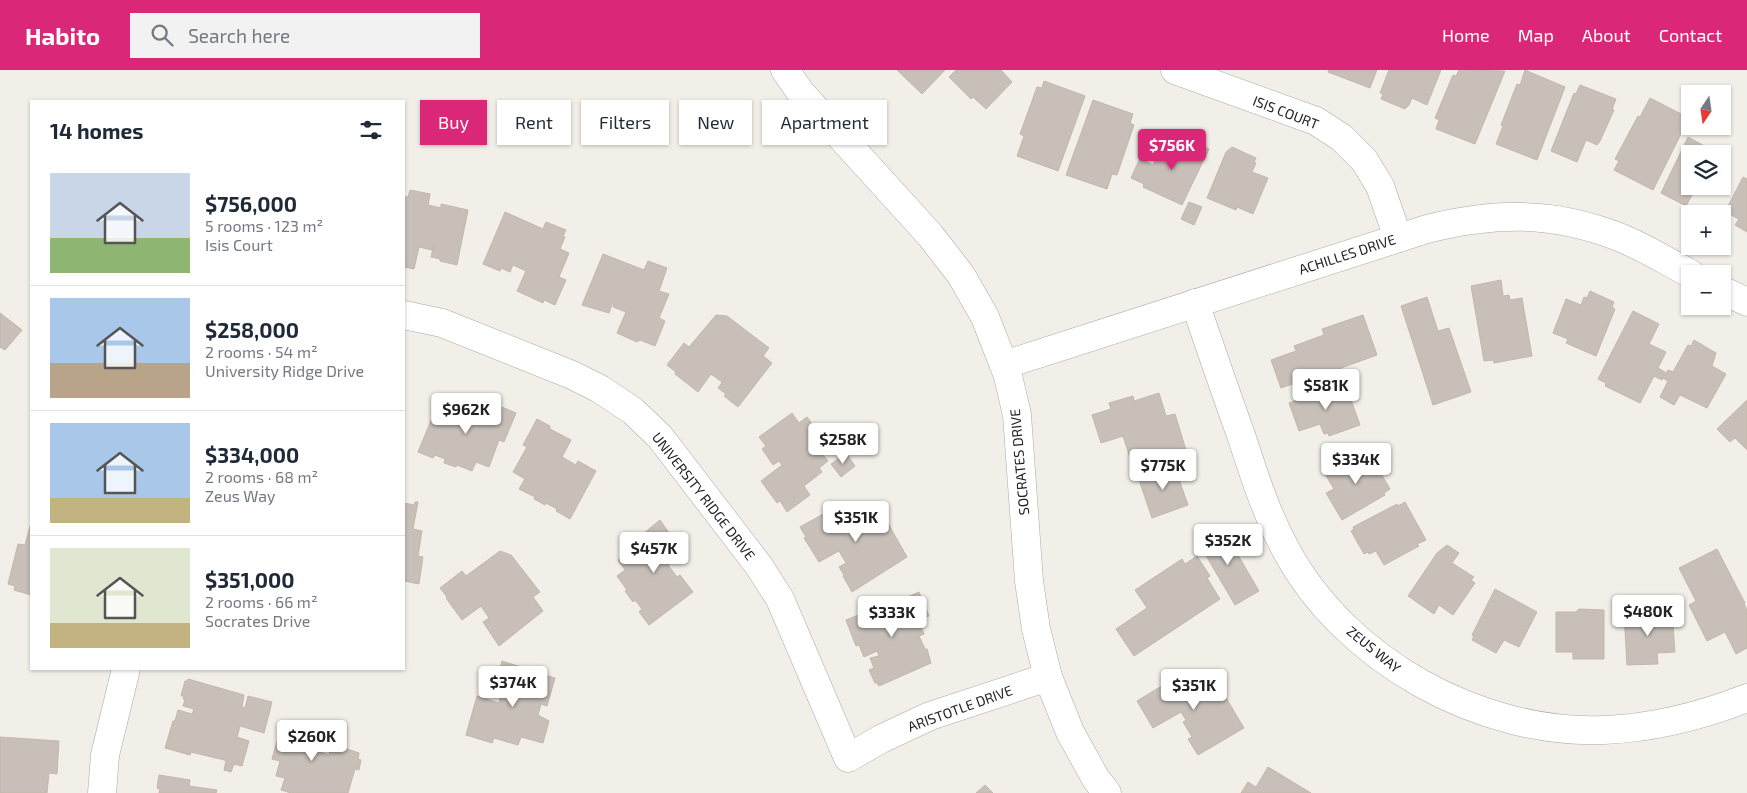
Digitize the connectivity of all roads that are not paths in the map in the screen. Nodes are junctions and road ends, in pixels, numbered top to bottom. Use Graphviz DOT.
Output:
graph roads {
  1 [pos="786,70"];
  2 [pos="1174,70"];
  3 [pos="1398,238"];
  4 [pos="1681,269"];
  5 [pos="1731,294"];
  6 [pos="1747,302"];
  7 [pos="1195,303"];
  8 [pos="405,316"];
  9 [pos="1004,365"];
  10 [pos="126,670"];
  11 [pos="1048,677"];
  12 [pos="1747,698"];
  13 [pos="848,758"];
  14 [pos="102,793"];
  15 [pos="1107,793"];
  1 -- 9 [label="street, SOCRATES DRIVE"];
  2 -- 3 [label="street, ISIS COURT"];
  3 -- 4 [label="street, ACHILLES DRIVE"];
  3 -- 7 [label="street, ACHILLES DRIVE"];
  5 -- 6 [label="street"];
  7 -- 9 [label="street, ACHILLES DRIVE"];
  7 -- 12 [label="street, ZEUS WAY"];
  8 -- 13 [label="street, UNIVERSITY RIDGE DRIVE"];
  9 -- 11 [label="street, SOCRATES DRIVE"];
  10 -- 14 [label="street"];
  11 -- 13 [label="street, ARISTOTLE DRIVE"];
  11 -- 15 [label="street, SOCRATES DRIVE"];
}
